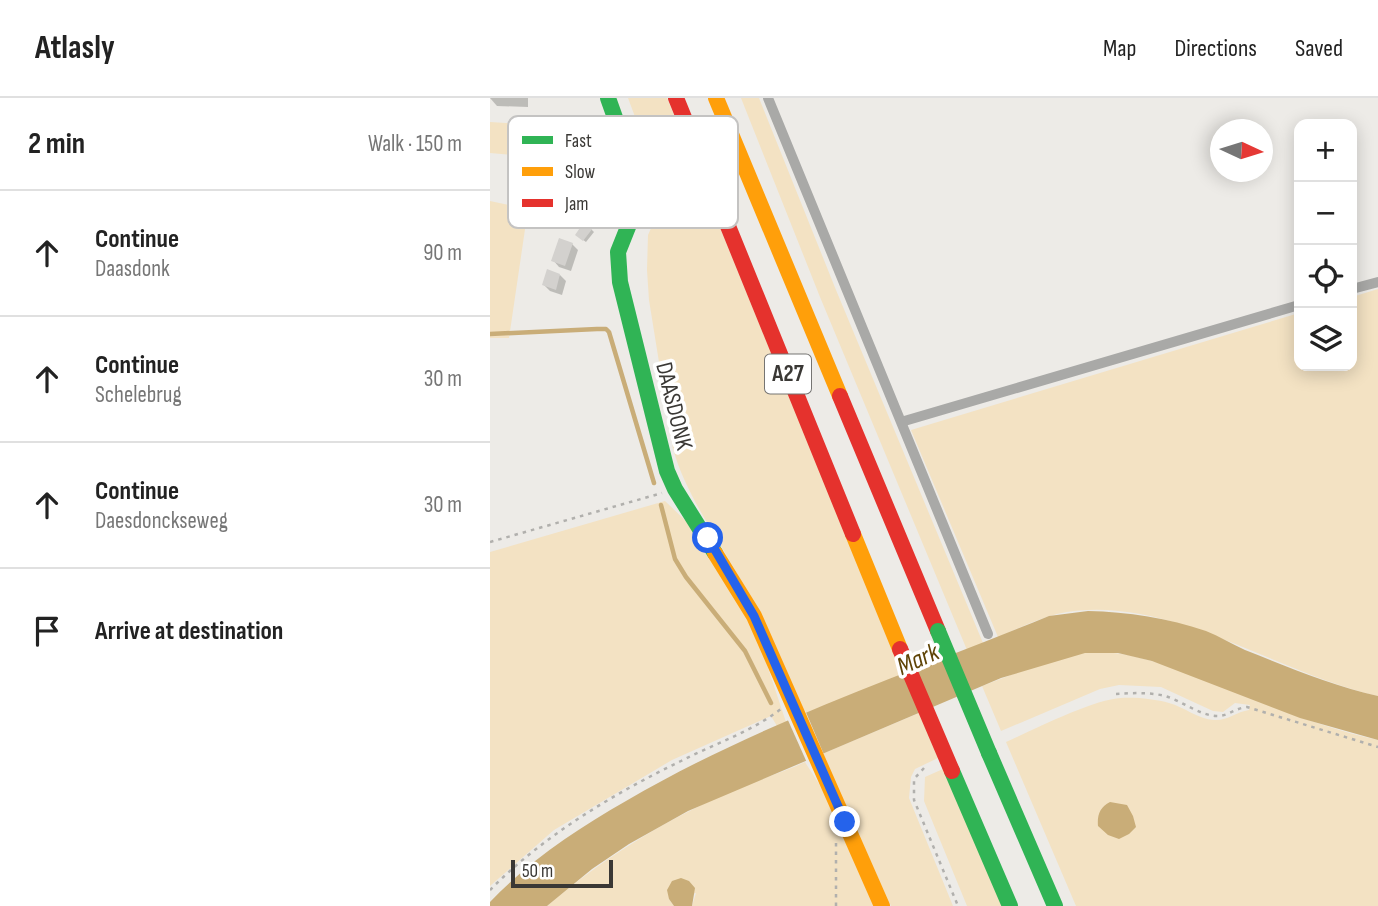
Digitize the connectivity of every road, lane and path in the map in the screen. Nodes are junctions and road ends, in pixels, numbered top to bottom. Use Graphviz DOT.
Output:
graph roads {
  1 [pos="608,98"];
  2 [pos="676,98"];
  3 [pos="716,98"];
  4 [pos="768,98"];
  5 [pos="614,116"];
  6 [pos="683,116"];
  7 [pos="723,116"];
  8 [pos="738,151"];
  9 [pos="627,228"];
  10 [pos="729,228"];
  11 [pos="1378,282"];
  12 [pos="1357,288"];
  13 [pos="1294,306"];
  14 [pos="901,422"];
  15 [pos="675,489"];
  16 [pos="490,542"];
  17 [pos="988,634"];
  18 [pos="1116,694"];
  19 [pos="794,704"];
  20 [pos="1378,747"];
  21 [pos="924,768"];
  22 [pos="845,822"];
  23 [pos="490,890"];
  24 [pos="836,906"];
  25 [pos="882,906"];
  26 [pos="958,906"];
  27 [pos="1010,906"];
  28 [pos="1055,906"];
  1 -- 5 [label="main road, DAASDONK"];
  2 -- 6 [label="main road, A27, bridge"];
  3 -- 7 [label="main road, A27, bridge"];
  4 -- 14 [label="street"];
  8 -- 28 [label="main road, A27, bridge"];
  9 -- 15 [label="main road, DAASDONK"];
  10 -- 27 [label="main road, A27, bridge"];
  11 -- 12 [label="street"];
  13 -- 14 [label="street"];
  14 -- 17 [label="street"];
  15 -- 16 [label="path"];
  15 -- 19 [label="main road, DAASDONK"];
  18 -- 20 [label="path"];
  19 -- 22 [label="main road, DAASDONK"];
  19 -- 23 [label="path"];
  21 -- 26 [label="path"];
  22 -- 24 [label="path"];
  22 -- 25 [label="main road, DAASDONK"];
}
